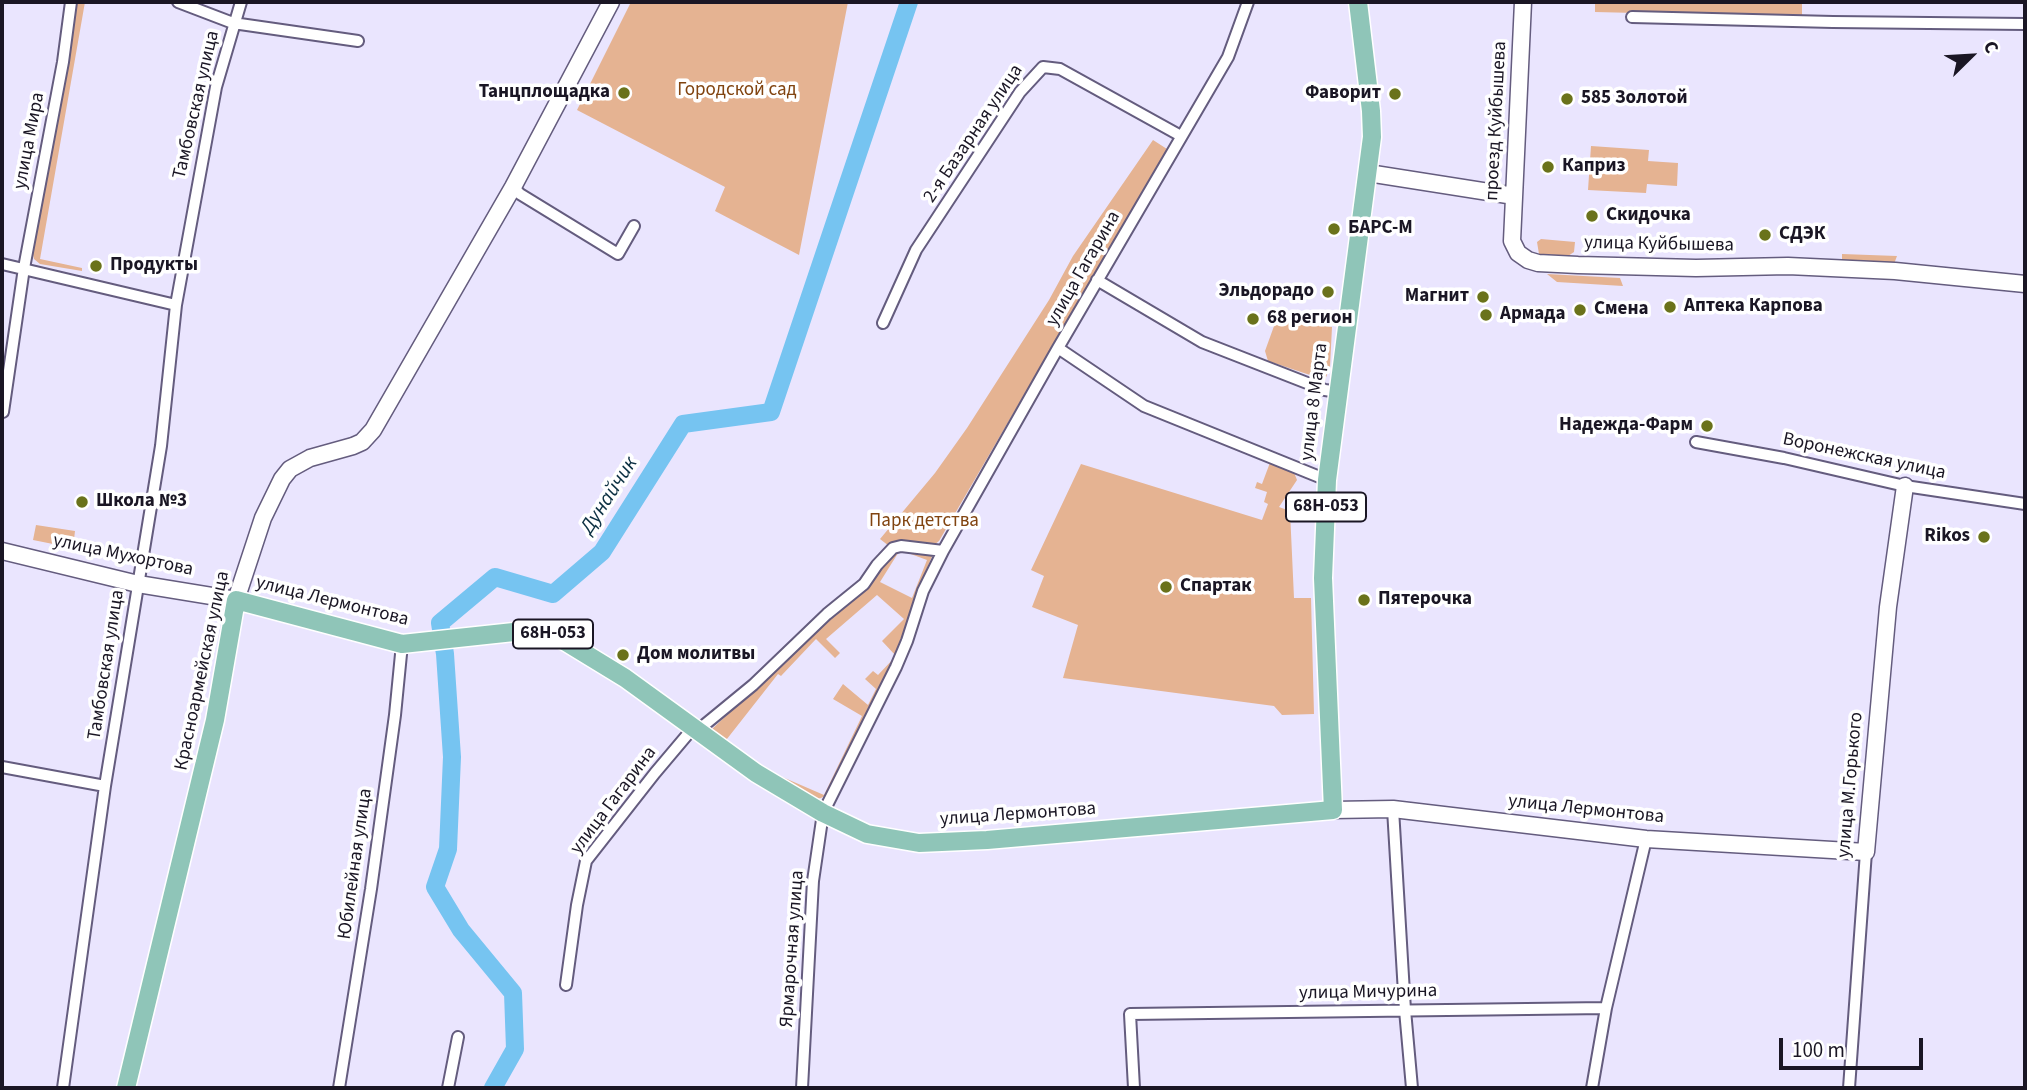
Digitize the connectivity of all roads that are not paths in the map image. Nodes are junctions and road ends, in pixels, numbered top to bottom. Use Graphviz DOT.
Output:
graph roads {
  1 [pos="71,2"];
  2 [pos="178,2"];
  3 [pos="241,2"];
  4 [pos="611,2"];
  5 [pos="1248,2"];
  6 [pos="1358,2"];
  7 [pos="1523,2"];
  8 [pos="1632,18"];
  9 [pos="233,23"];
  10 [pos="2025,24"];
  11 [pos="358,41"];
  12 [pos="1181,136"];
  13 [pos="1368,173"];
  14 [pos="513,187"];
  15 [pos="1514,196"];
  16 [pos="634,226"];
  17 [pos="1512,241"];
  18 [pos="2,264"];
  19 [pos="24,268"];
  20 [pos="1097,280"];
  21 [pos="2025,284"];
  22 [pos="176,305"];
  23 [pos="883,323"];
  24 [pos="1058,348"];
  25 [pos="1338,392"];
  26 [pos="3,412"];
  27 [pos="1696,442"];
  28 [pos="1327,480"];
  29 [pos="1905,486"];
  30 [pos="2025,504"];
  31 [pos="2,551"];
  32 [pos="943,551"];
  33 [pos="138,584"];
  34 [pos="236,600"];
  35 [pos="402,644"];
  36 [pos="695,730"];
  37 [pos="2,767"];
  38 [pos="105,786"];
  39 [pos="1392,809"];
  40 [pos="1333,810"];
  41 [pos="823,813"];
  42 [pos="1646,839"];
  43 [pos="1866,852"];
  44 [pos="566,985"];
  45 [pos="1606,1008"];
  46 [pos="1405,1010"];
  47 [pos="458,1037"];
  48 [pos="63,1088"];
  49 [pos="126,1088"];
  50 [pos="339,1088"];
  51 [pos="448,1088"];
  52 [pos="802,1088"];
  53 [pos="1134,1088"];
  54 [pos="1412,1088"];
  55 [pos="1592,1088"];
  56 [pos="1849,1088"];
  1 -- 19 [label="street, улица Мира"];
  2 -- 9 [label="street"];
  3 -- 9 [label="street, Тамбовская улица"];
  4 -- 14 [label="street, Красноармейская улица"];
  5 -- 12 [label="street, улица Гагарина"];
  6 -- 13 [label="main road, улица 8 Марта / 68Н-053"];
  7 -- 15 [label="street, проезд Куйбышева"];
  8 -- 10 [label="street"];
  9 -- 11 [label="street"];
  9 -- 22 [label="street, Тамбовская улица"];
  12 -- 20 [label="street, улица Гагарина"];
  12 -- 23 [label="street, 2-я Базарная улица"];
  13 -- 15 [label="street"];
  13 -- 25 [label="main road, улица 8 Марта / 68Н-053"];
  14 -- 16 [label="street"];
  14 -- 34 [label="street, Красноармейская улица"];
  15 -- 17 [label="street, проезд Куйбышева"];
  17 -- 21 [label="street, улица Куйбышева"];
  18 -- 19 [label="street"];
  19 -- 22 [label="street"];
  19 -- 26 [label="street, улица Мира"];
  20 -- 24 [label="street, улица Гагарина"];
  20 -- 25 [label="street"];
  22 -- 33 [label="street, Тамбовская улица"];
  24 -- 28 [label="street"];
  24 -- 32 [label="street, улица Гагарина"];
  25 -- 28 [label="main road, улица 8 Марта / 68Н-053"];
  27 -- 29 [label="street, Воронежская улица"];
  28 -- 40 [label="main road, улица 8 Марта / 68Н-053"];
  29 -- 30 [label="street, Воронежская улица"];
  29 -- 43 [label="street, улица М.Горького"];
  31 -- 33 [label="street, улица Мухортова"];
  32 -- 36 [label="street, улица Гагарина"];
  32 -- 41 [label="street, улица Гагарина"];
  33 -- 34 [label="street, улица Мухортова"];
  33 -- 38 [label="street, Тамбовская улица"];
  34 -- 35 [label="main road, улица Лермонтова / 68Н-053"];
  34 -- 49 [label="main road, Красноармейская улица"];
  35 -- 36 [label="main road, улица Лермонтова / 68Н-053"];
  35 -- 50 [label="street, Юбилейная улица"];
  36 -- 41 [label="main road, улица Лермонтова / 68Н-053"];
  36 -- 44 [label="street, улица Гагарина"];
  37 -- 38 [label="street"];
  38 -- 48 [label="street, Тамбовская улица"];
  39 -- 40 [label="street, улица Лермонтова"];
  39 -- 42 [label="street, улица Лермонтова"];
  39 -- 46 [label="street"];
  40 -- 41 [label="main road, улица Лермонтова / 68Н-053"];
  41 -- 52 [label="street, Ярмарочная улица"];
  42 -- 43 [label="street, улица Лермонтова"];
  42 -- 45 [label="street"];
  43 -- 56 [label="street, улица М.Горького"];
  45 -- 46 [label="street, улица Мичурина"];
  45 -- 55 [label="street"];
  46 -- 53 [label="street, улица Мичурина"];
  46 -- 54 [label="street"];
  47 -- 51 [label="street"];
}
